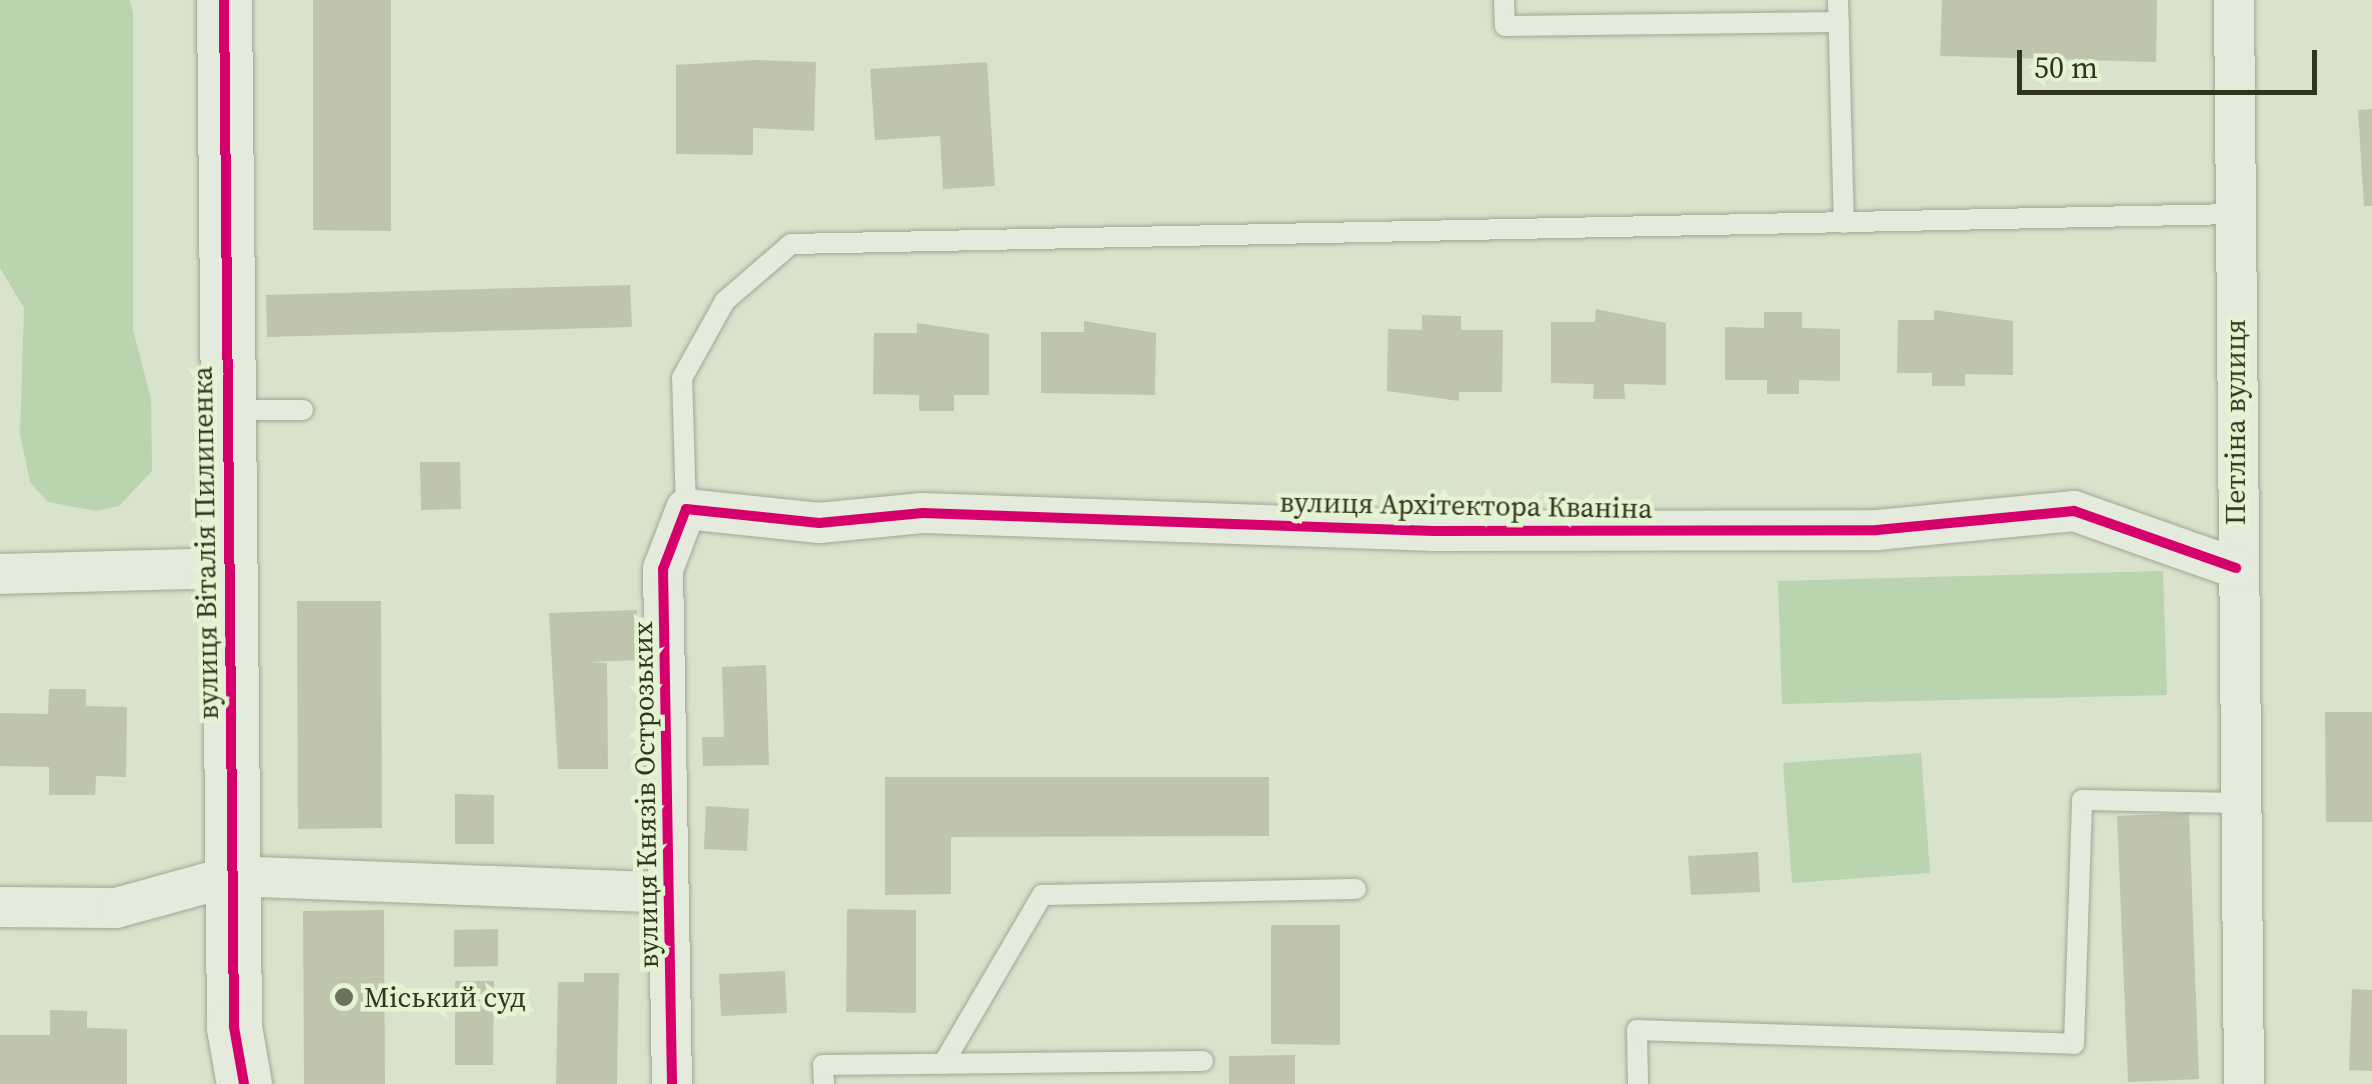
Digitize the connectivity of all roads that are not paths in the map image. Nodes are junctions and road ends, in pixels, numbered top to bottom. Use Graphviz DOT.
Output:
graph roads {
  1 [pos="224,0"];
  2 [pos="1504,0"];
  3 [pos="1838,0"];
  4 [pos="2234,0"];
  5 [pos="1839,22"];
  6 [pos="2235,214"];
  7 [pos="1844,223"];
  8 [pos="226,410"];
  9 [pos="303,410"];
  10 [pos="686,509"];
  11 [pos="228,568"];
  12 [pos="2236,568"];
  13 [pos="0,574"];
  14 [pos="2239,803"];
  15 [pos="232,876"];
  16 [pos="1356,889"];
  17 [pos="669,893"];
  18 [pos="0,907"];
  19 [pos="1202,1061"];
  20 [pos="943,1064"];
  21 [pos="244,1084"];
  22 [pos="672,1084"];
  23 [pos="824,1084"];
  24 [pos="1638,1084"];
  25 [pos="2244,1084"];
  1 -- 8 [label="street, вулиця Віталія Пилипенка"];
  2 -- 5 [label="lane"];
  3 -- 5 [label="lane"];
  4 -- 6 [label="street, Петліна вулиця"];
  5 -- 7 [label="lane"];
  6 -- 7 [label="lane"];
  6 -- 12 [label="street, Петліна вулиця"];
  7 -- 10 [label="lane"];
  8 -- 9 [label="lane"];
  8 -- 11 [label="street, вулиця Віталія Пилипенка"];
  10 -- 12 [label="street, вулиця Архітектора Кваніна"];
  10 -- 17 [label="street, вулиця Князів Острозьких"];
  11 -- 13 [label="street"];
  11 -- 15 [label="street, вулиця Віталія Пилипенка"];
  12 -- 14 [label="street, Петліна вулиця"];
  14 -- 24 [label="lane"];
  14 -- 25 [label="street, Петліна вулиця"];
  15 -- 17 [label="street, вулиця Князів Острозьких"];
  15 -- 18 [label="street, вулиця Князів Острозьких"];
  15 -- 21 [label="street, вулиця Віталія Пилипенка"];
  16 -- 20 [label="lane"];
  17 -- 22 [label="street, вулиця Князів Острозьких"];
  19 -- 20 [label="lane"];
  20 -- 23 [label="lane"];
}
